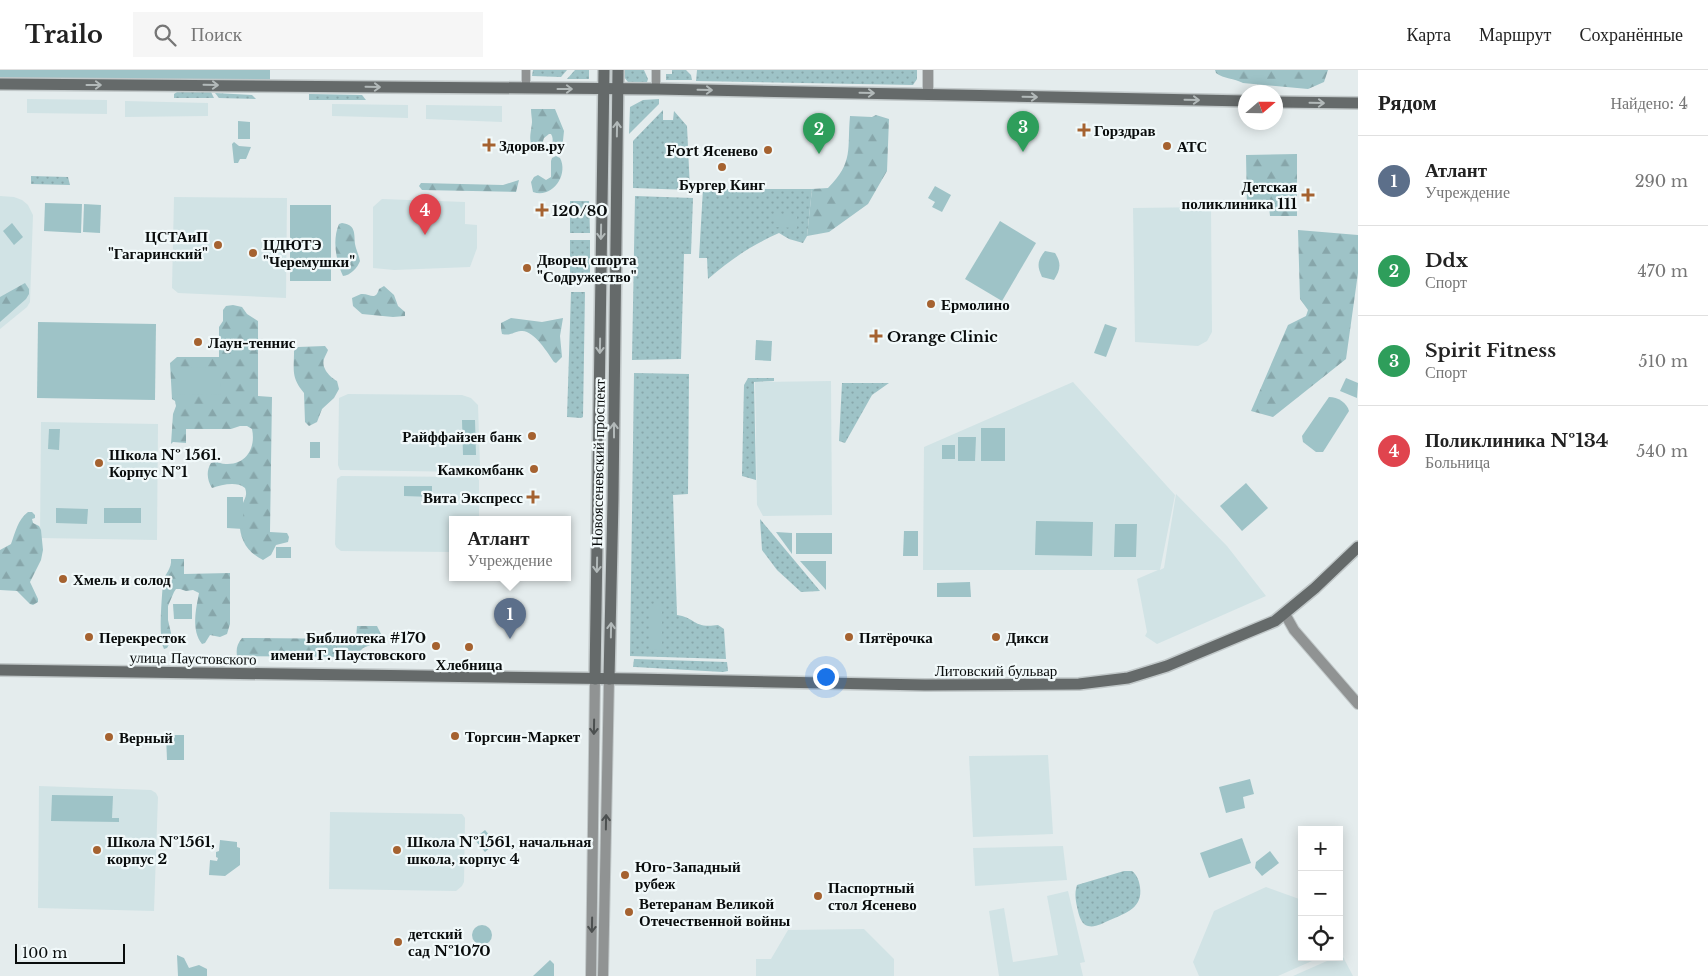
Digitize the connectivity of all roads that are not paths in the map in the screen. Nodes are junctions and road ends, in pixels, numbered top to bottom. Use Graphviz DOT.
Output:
graph roads {
  1 [pos="526,70"];
  2 [pos="604,70"];
  3 [pos="618,70"];
  4 [pos="656,70"];
  5 [pos="928,70"];
  6 [pos="0,84"];
  7 [pos="526,89"];
  8 [pos="604,89"];
  9 [pos="617,89"];
  10 [pos="656,89"];
  11 [pos="928,94"];
  12 [pos="1238,101"];
  13 [pos="1283,102"];
  14 [pos="1358,103"];
  15 [pos="1358,547"];
  16 [pos="1285,614"];
  17 [pos="0,670"];
  18 [pos="594,679"];
  19 [pos="609,679"];
  20 [pos="1358,704"];
  21 [pos="593,855"];
  22 [pos="606,856"];
  23 [pos="592,903"];
  24 [pos="604,903"];
  25 [pos="591,976"];
  26 [pos="603,976"];
  1 -- 7 [label="street"];
  2 -- 8 [label="main road, Новоясеневский проспект"];
  3 -- 9 [label="main road, Новоясеневский проспект"];
  4 -- 10 [label="street"];
  5 -- 11 [label="street"];
  6 -- 7 [label="main road, one-way"];
  7 -- 8 [label="main road, one-way"];
  8 -- 9 [label="main road"];
  8 -- 18 [label="main road, Новоясеневский проспект, one-way"];
  9 -- 10 [label="main road"];
  19 -- 9 [label="main road, Новоясеневский проспект, one-way"];
  10 -- 11 [label="main road, one-way"];
  11 -- 12 [label="main road, one-way"];
  13 -- 14 [label="main road, one-way"];
  15 -- 16 [label="main road, Литовский бульвар"];
  16 -- 19 [label="main road, Литовский бульвар"];
  16 -- 20 [label="street"];
  17 -- 18 [label="main road, улица Паустовского"];
  18 -- 19 [label="main road, Литовский бульвар"];
  18 -- 21 [label="street, Новоясеневский проспект, one-way"];
  22 -- 19 [label="street, Новоясеневский проспект, one-way"];
  21 -- 22 [label="street"];
  21 -- 23 [label="street, Новоясеневский проспект"];
  22 -- 24 [label="street, Новоясеневский проспект"];
  23 -- 24 [label="street"];
  23 -- 25 [label="street, Новоясеневский проспект, one-way"];
  24 -- 26 [label="street, Новоясеневский проспект"];
}
